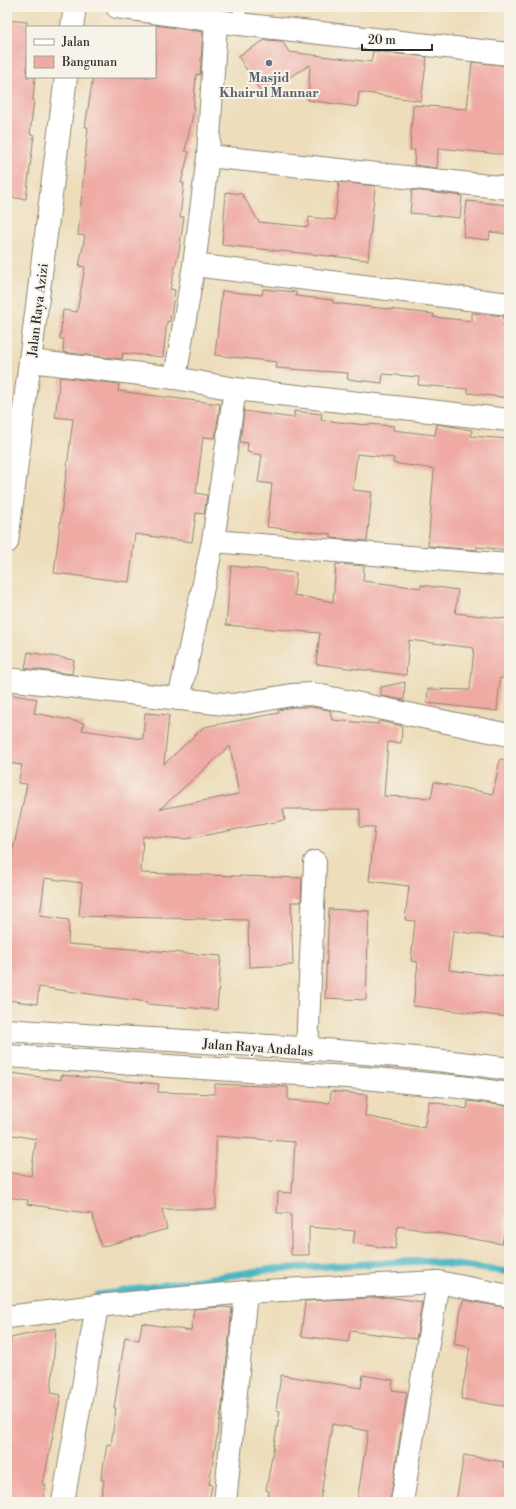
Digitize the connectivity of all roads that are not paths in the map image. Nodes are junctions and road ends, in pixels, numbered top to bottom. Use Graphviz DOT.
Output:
graph roads {
  1 [pos="74,7"];
  2 [pos="117,7"];
  3 [pos="240,15"];
  4 [pos="216,21"];
  5 [pos="72,26"];
  6 [pos="509,54"];
  7 [pos="66,78"];
  8 [pos="208,156"];
  9 [pos="509,188"];
  10 [pos="194,265"];
  11 [pos="509,304"];
  12 [pos="30,361"];
  13 [pos="175,378"];
  14 [pos="235,389"];
  15 [pos="509,420"];
  16 [pos="213,541"];
  17 [pos="7,542"];
  18 [pos="509,565"];
  19 [pos="7,679"];
  20 [pos="180,699"];
  21 [pos="509,735"];
  22 [pos="315,862"];
  23 [pos="7,1030"];
  24 [pos="154,1040"];
  25 [pos="308,1050"];
  26 [pos="7,1056"];
  27 [pos="152,1065"];
  28 [pos="509,1069"];
  29 [pos="509,1094"];
  30 [pos="438,1282"];
  31 [pos="246,1292"];
  32 [pos="509,1296"];
  33 [pos="97,1306"];
  34 [pos="7,1317"];
  35 [pos="63,1502"];
  36 [pos="225,1502"];
  37 [pos="402,1502"];
  1 -- 5 [label="street"];
  2 -- 4 [label="street"];
  3 -- 4 [label="street"];
  3 -- 6 [label="street"];
  4 -- 8 [label="street"];
  7 -- 12 [label="street, Jalan Raya Azizi"];
  8 -- 9 [label="street"];
  8 -- 10 [label="street"];
  10 -- 11 [label="street"];
  10 -- 13 [label="street"];
  12 -- 13 [label="street"];
  12 -- 17 [label="street, Jalan Raya Azizi"];
  13 -- 14 [label="street"];
  14 -- 15 [label="street"];
  14 -- 16 [label="street"];
  16 -- 18 [label="street"];
  16 -- 20 [label="street"];
  19 -- 20 [label="street"];
  20 -- 21 [label="street"];
  22 -- 25 [label="street"];
  23 -- 24 [label="street, Jalan Raya Andalas"];
  24 -- 25 [label="street, Jalan Raya Andalas"];
  24 -- 27 [label="street"];
  25 -- 28 [label="street, Jalan Raya Andalas"];
  26 -- 27 [label="street, Jalan Raya Andalas"];
  27 -- 29 [label="street, Jalan Raya Andalas"];
  30 -- 31 [label="street"];
  30 -- 32 [label="street"];
  30 -- 37 [label="street"];
  31 -- 33 [label="street"];
  31 -- 36 [label="street"];
  33 -- 34 [label="street"];
  33 -- 35 [label="street"];
}
